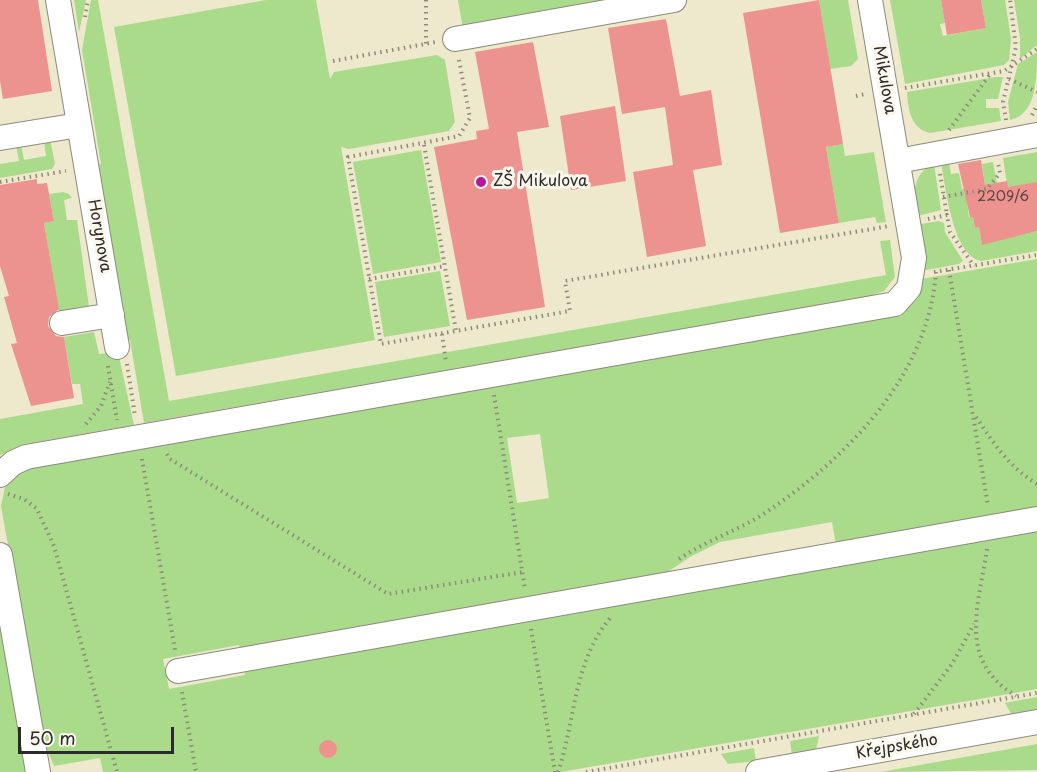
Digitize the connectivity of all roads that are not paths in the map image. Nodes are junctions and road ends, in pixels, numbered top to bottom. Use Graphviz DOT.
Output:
graph roads {
  1 [pos="58,0"];
  2 [pos="674,0"];
  3 [pos="870,0"];
  4 [pos="454,39"];
  5 [pos="80,125"];
  6 [pos="1037,135"];
  7 [pos="0,138"];
  8 [pos="898,161"];
  9 [pos="112,315"];
  10 [pos="62,323"];
  11 [pos="122,357"];
  12 [pos="0,475"];
  13 [pos="1037,519"];
  14 [pos="0,555"];
  15 [pos="178,671"];
  16 [pos="1037,722"];
  17 [pos="38,772"];
  18 [pos="758,772"];
  1 -- 5 [label="street, Horynova"];
  2 -- 4 [label="street"];
  3 -- 8 [label="street, Mikulova"];
  5 -- 7 [label="street"];
  5 -- 9 [label="street, Horynova"];
  6 -- 8 [label="street"];
  8 -- 12 [label="street, Mikulova"];
  9 -- 10 [label="street"];
  9 -- 11 [label="street, Horynova"];
  13 -- 15 [label="street"];
  14 -- 17 [label="street"];
  16 -- 18 [label="street, Křejpského"];
}
